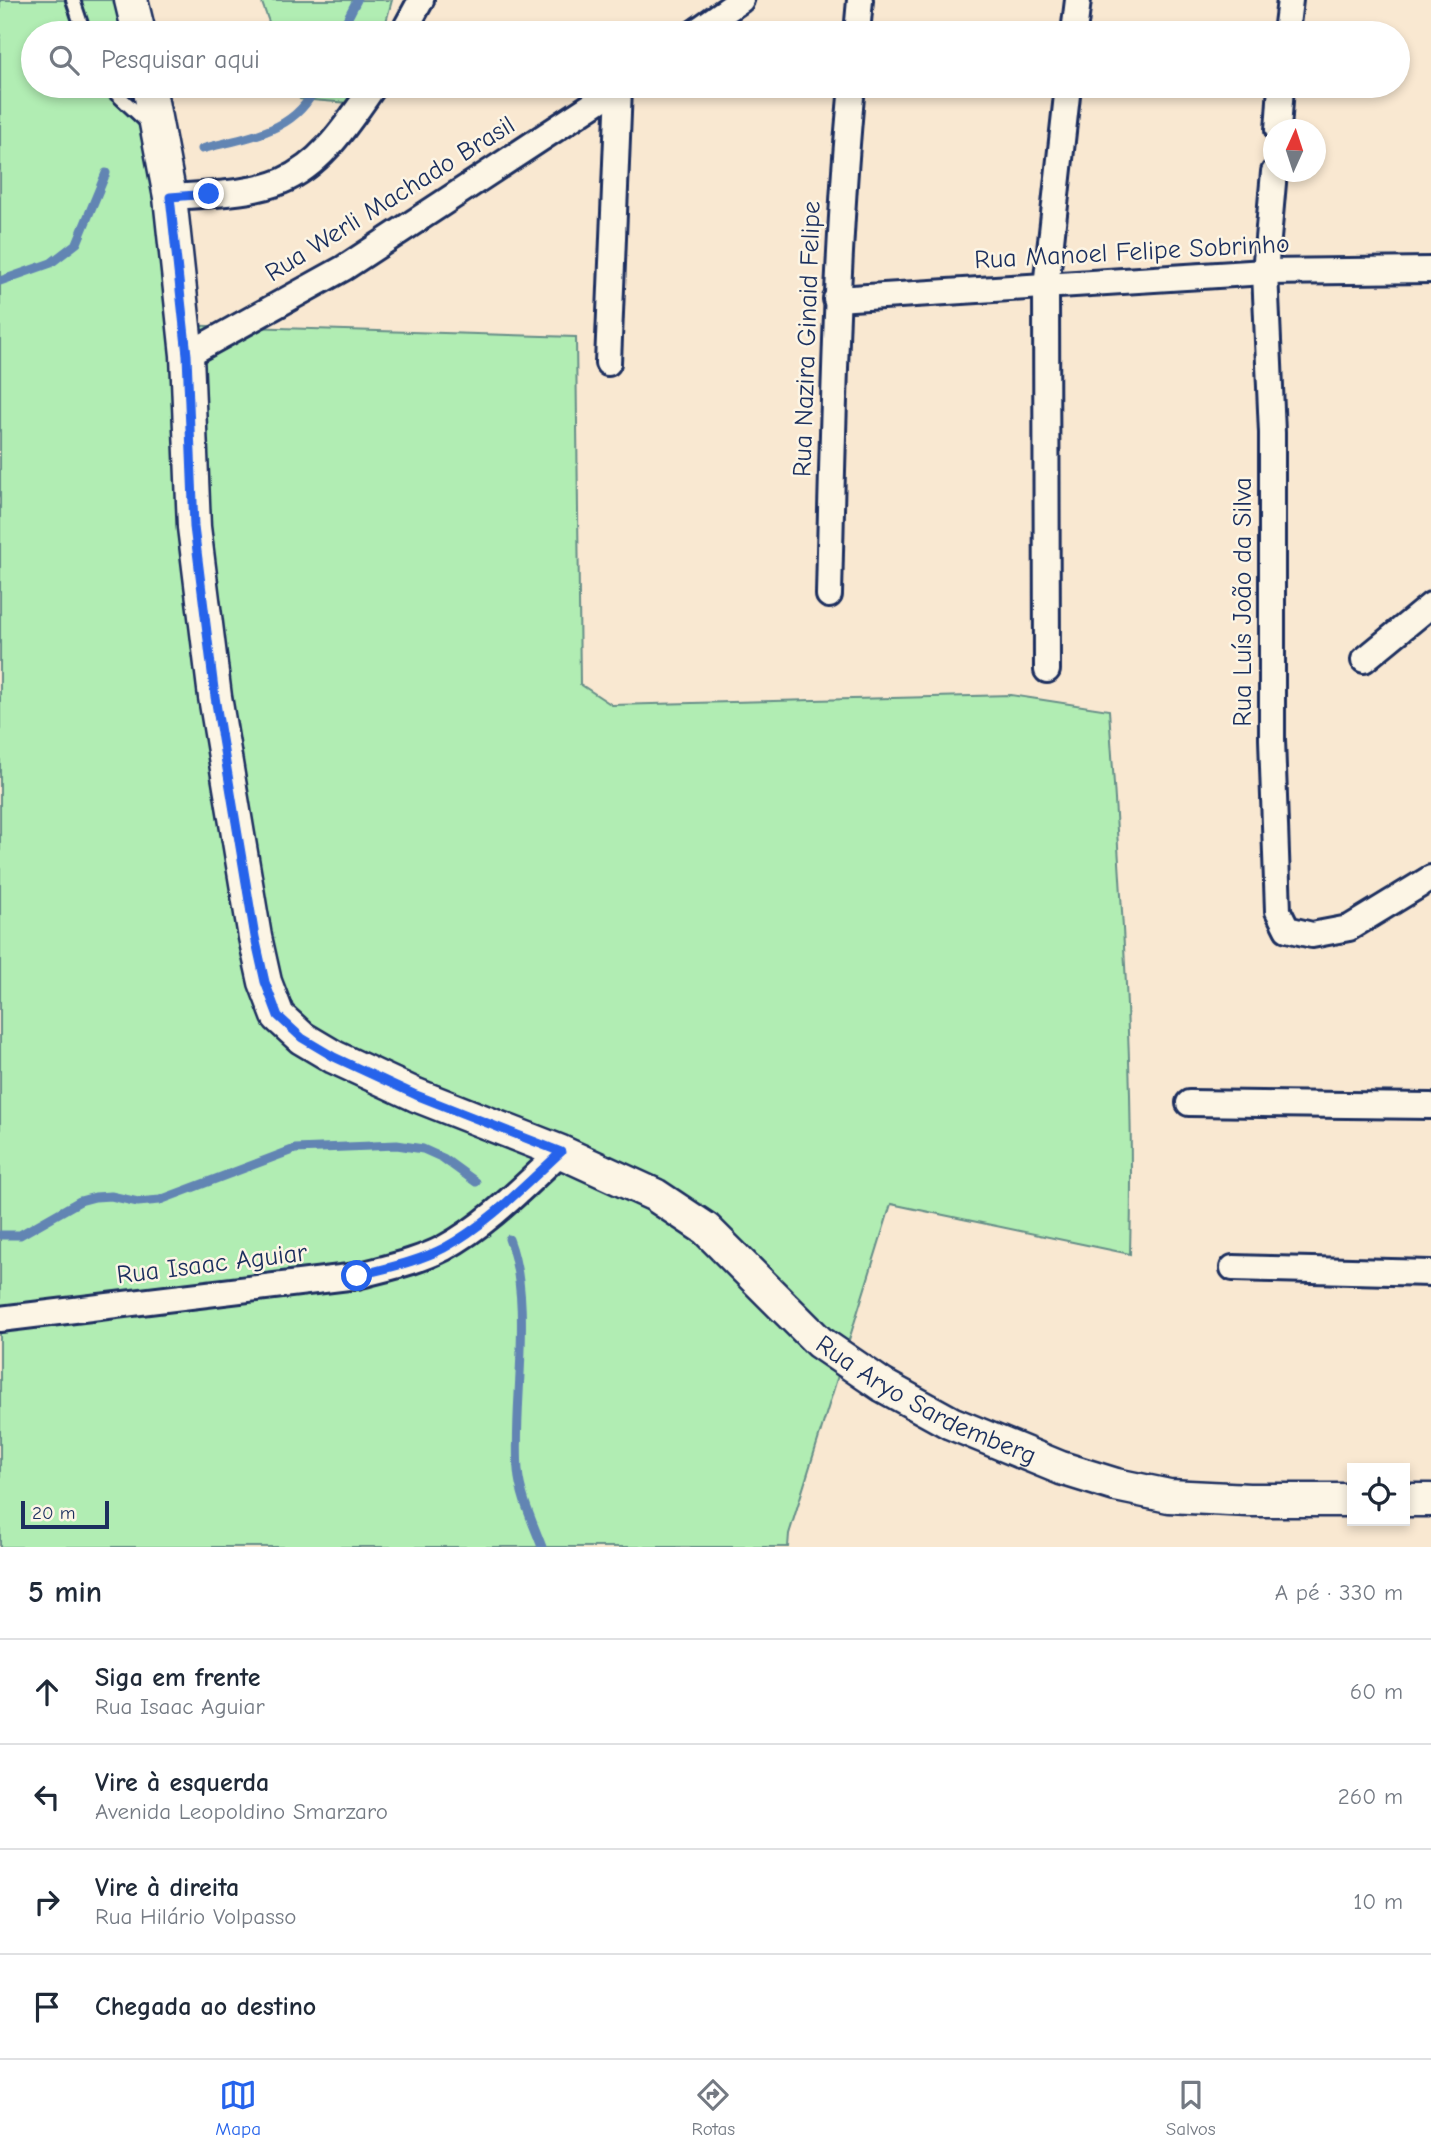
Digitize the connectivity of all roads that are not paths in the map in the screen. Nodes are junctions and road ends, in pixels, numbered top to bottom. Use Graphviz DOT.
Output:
graph roads {
  1 [pos="73,0"];
  2 [pos="131,0"];
  3 [pos="421,0"];
  4 [pos="741,0"];
  5 [pos="860,0"];
  6 [pos="1078,0"];
  7 [pos="1290,0"];
  8 [pos="80,21"];
  9 [pos="136,21"];
  10 [pos="410,21"];
  11 [pos="711,21"];
  12 [pos="858,21"];
  13 [pos="1075,21"];
  14 [pos="1287,21"];
  15 [pos="121,98"];
  16 [pos="151,98"];
  17 [pos="364,98"];
  18 [pos="603,98"];
  19 [pos="620,98"];
  20 [pos="851,98"];
  21 [pos="1067,98"];
  22 [pos="1280,98"];
  23 [pos="1279,119"];
  24 [pos="158,132"];
  25 [pos="1273,182"];
  26 [pos="170,197"];
  27 [pos="1431,270"];
  28 [pos="1265,272"];
  29 [pos="1046,287"];
  30 [pos="836,299"];
  31 [pos="187,355"];
  32 [pos="608,363"];
  33 [pos="829,595"];
  34 [pos="1431,605"];
  35 [pos="1364,660"];
  36 [pos="1046,670"];
  37 [pos="1431,878"];
  38 [pos="1189,1102"];
  39 [pos="1431,1106"];
  40 [pos="561,1152"];
  41 [pos="1233,1268"];
  42 [pos="1431,1273"];
  43 [pos="0,1318"];
  44 [pos="1347,1500"];
  45 [pos="1410,1500"];
  46 [pos="1431,1500"];
  1 -- 8 [label="lane"];
  2 -- 9 [label="street"];
  3 -- 10 [label="street"];
  4 -- 11 [label="street"];
  5 -- 12 [label="street"];
  6 -- 13 [label="street"];
  7 -- 14 [label="street"];
  15 -- 24 [label="lane"];
  16 -- 24 [label="street, Rua Aryo Sardemberg"];
  17 -- 26 [label="street"];
  18 -- 31 [label="street, Rua Werli Machado Brasil"];
  19 -- 32 [label="street"];
  20 -- 30 [label="street, Rua Nazira Ginaid Felipe"];
  21 -- 29 [label="street"];
  22 -- 23 [label="street"];
  24 -- 26 [label="street, Rua Aryo Sardemberg"];
  25 -- 28 [label="street, Rua Luís João da Silva"];
  26 -- 31 [label="street, Rua Aryo Sardemberg"];
  27 -- 28 [label="street, Rua Manoel Felipe Sobrinho"];
  28 -- 29 [label="street, Rua Manoel Felipe Sobrinho"];
  28 -- 37 [label="street, Rua Luís João da Silva"];
  29 -- 30 [label="street, Rua Manoel Felipe Sobrinho"];
  29 -- 36 [label="street"];
  30 -- 33 [label="street, Rua Nazira Ginaid Felipe"];
  31 -- 40 [label="street, Rua Aryo Sardemberg"];
  34 -- 35 [label="street"];
  38 -- 39 [label="street"];
  40 -- 43 [label="street, Rua Isaac Aguiar"];
  40 -- 44 [label="street, Rua Aryo Sardemberg"];
  41 -- 42 [label="street"];
  45 -- 46 [label="street"];
}
